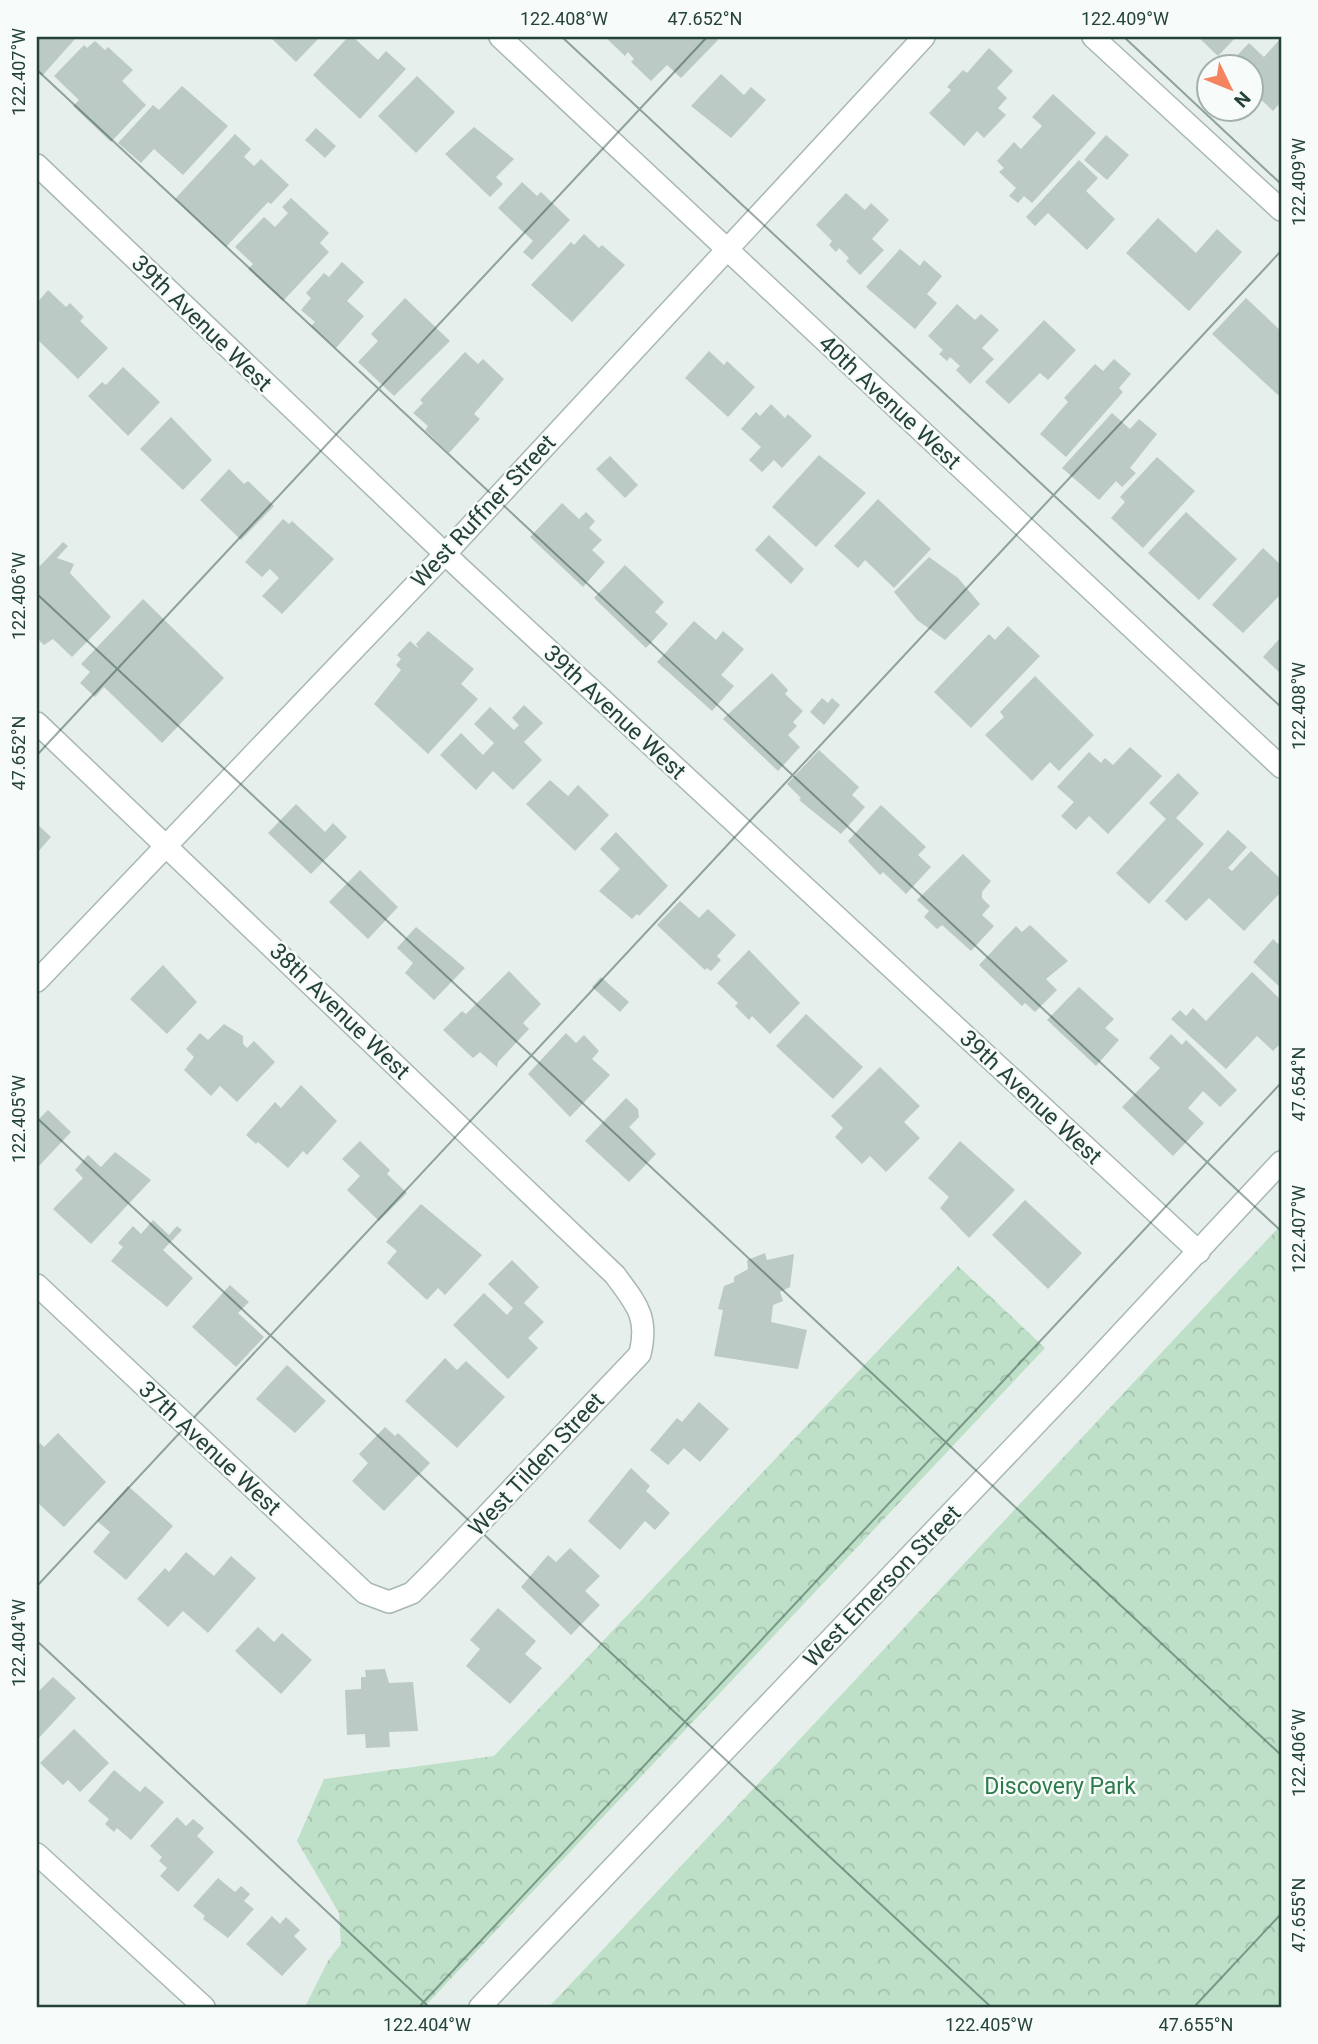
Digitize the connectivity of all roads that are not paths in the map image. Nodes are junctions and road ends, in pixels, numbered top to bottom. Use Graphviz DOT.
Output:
graph roads {
  1 [pos="500,37"];
  2 [pos="923,37"];
  3 [pos="1093,37"];
  4 [pos="37,165"];
  5 [pos="1281,210"];
  6 [pos="726,248"];
  7 [pos="445,554"];
  8 [pos="37,723"];
  9 [pos="1281,766"];
  10 [pos="166,844"];
  11 [pos="37,981"];
  12 [pos="1281,1162"];
  13 [pos="1199,1252"];
  14 [pos="37,1285"];
  15 [pos="636,1305"];
  16 [pos="389,1602"];
  17 [pos="37,1854"];
  18 [pos="204,2007"];
  19 [pos="480,2007"];
  1 -- 6 [label="street, 40th Avenue West"];
  2 -- 6 [label="street, West Ruffner Street"];
  3 -- 5 [label="street"];
  4 -- 7 [label="street, 39th Avenue West"];
  6 -- 7 [label="street, West Ruffner Street"];
  6 -- 9 [label="street, 40th Avenue West"];
  7 -- 10 [label="street, West Ruffner Street"];
  7 -- 13 [label="street, 39th Avenue West"];
  8 -- 10 [label="street, 38th Avenue West"];
  10 -- 11 [label="street, West Ruffner Street"];
  10 -- 15 [label="street, 38th Avenue West"];
  12 -- 13 [label="street, West Emerson Street"];
  13 -- 19 [label="street, West Emerson Street"];
  14 -- 16 [label="street, 37th Avenue West"];
  15 -- 16 [label="street, West Tilden Street"];
  17 -- 18 [label="street"];
}
